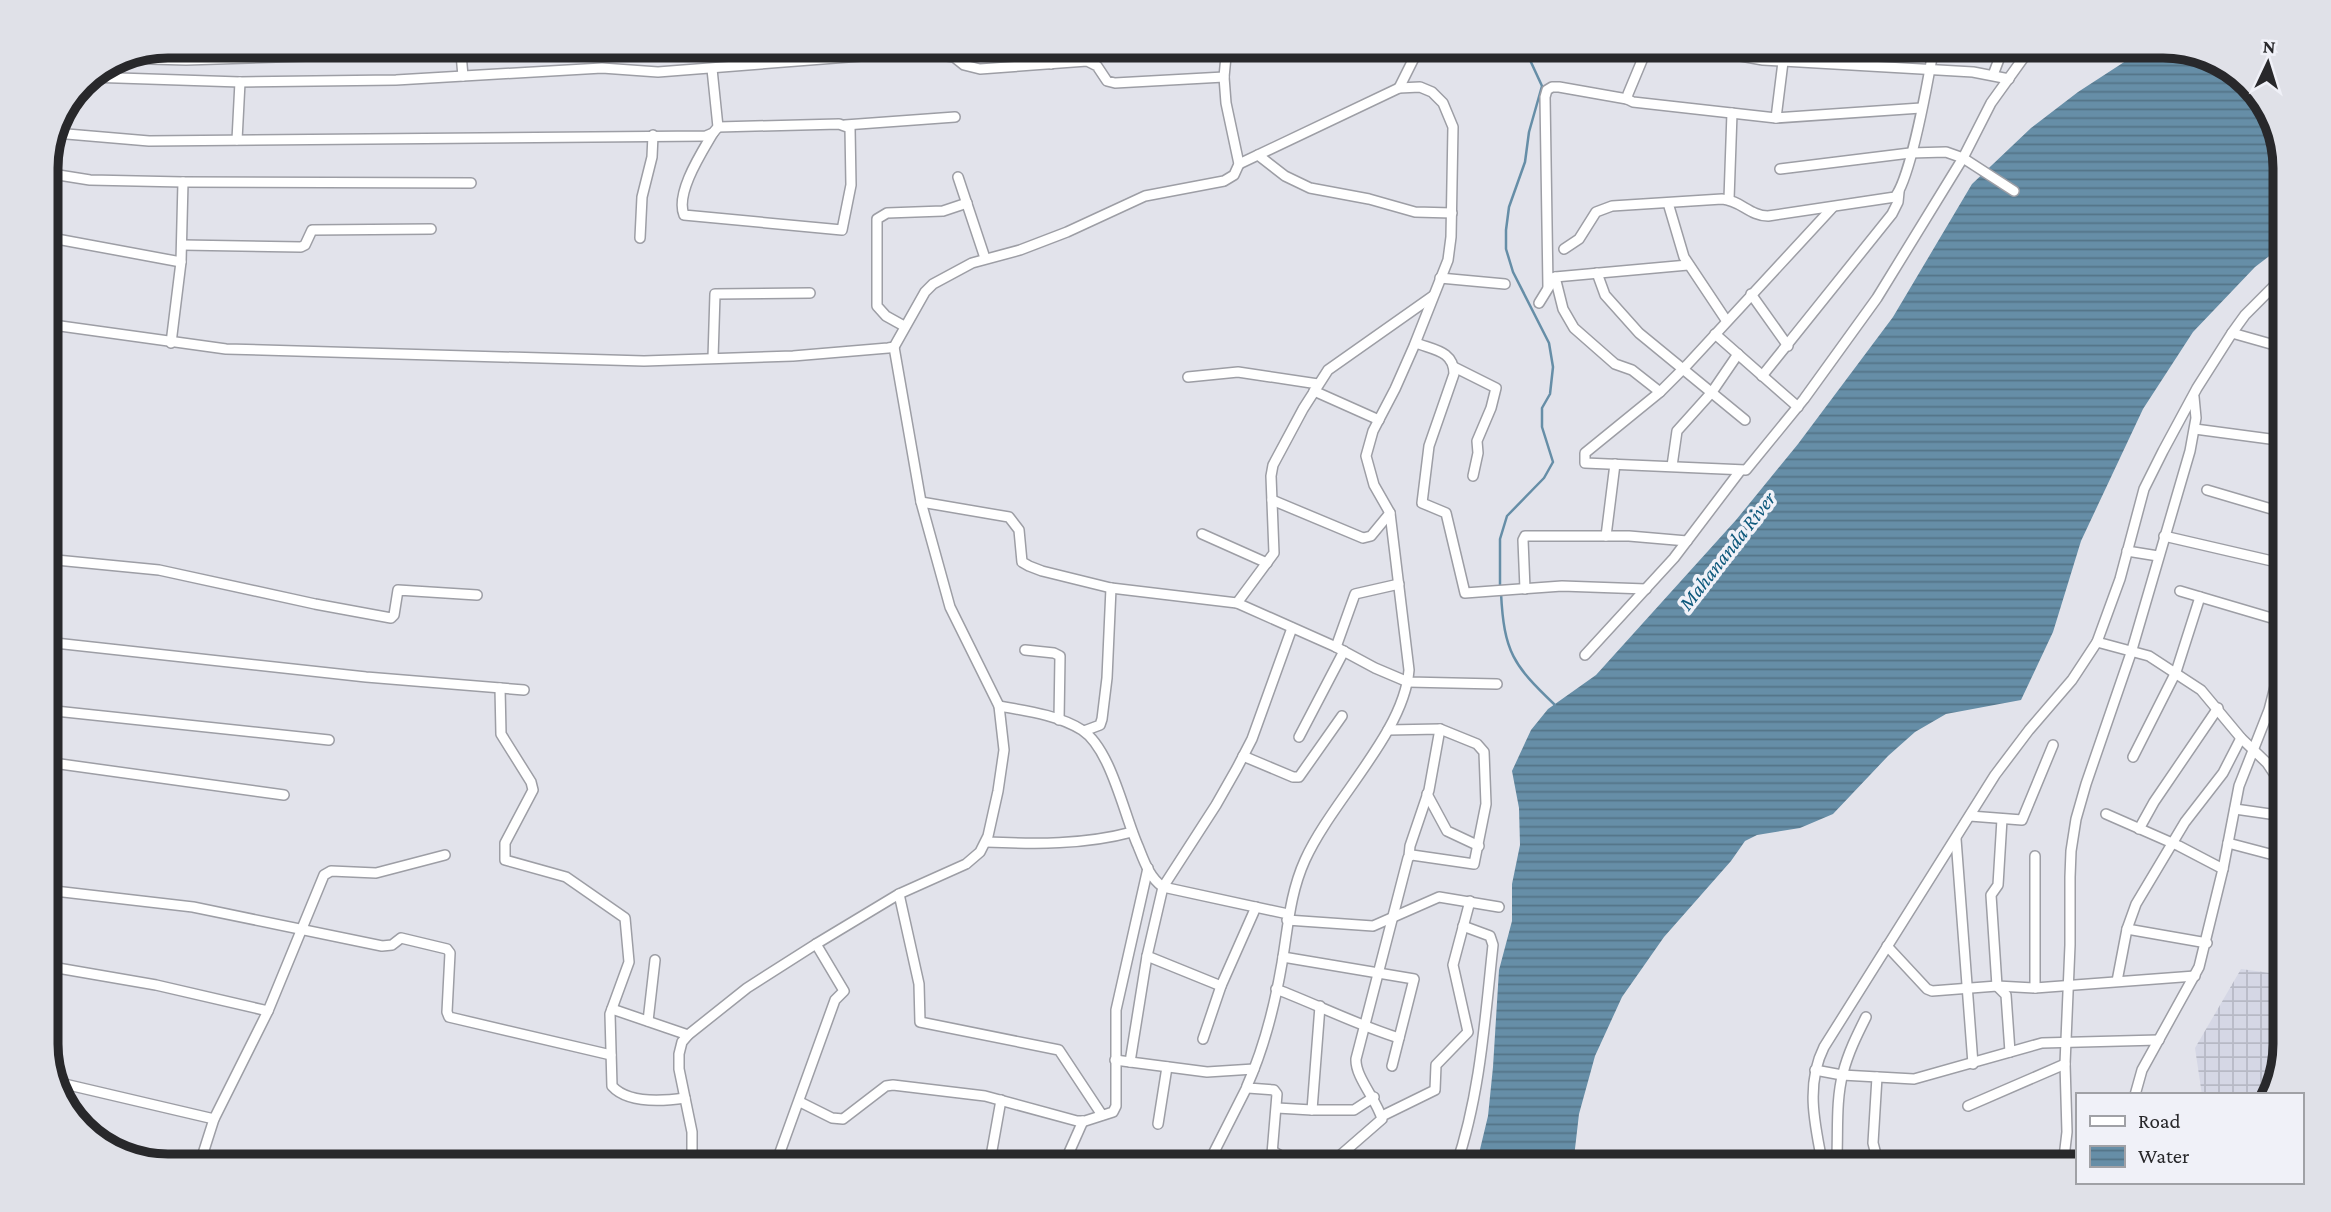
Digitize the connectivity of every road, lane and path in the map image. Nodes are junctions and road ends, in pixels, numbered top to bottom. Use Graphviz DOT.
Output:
graph roads {
  1 [pos="254,58"];
  2 [pos="462,58"];
  3 [pos="849,58"];
  4 [pos="955,58"];
  5 [pos="1051,58"];
  6 [pos="1226,58"];
  7 [pos="1414,58"];
  8 [pos="1643,58"];
  9 [pos="1758,58"];
  10 [pos="1932,58"];
  11 [pos="1999,58"];
  12 [pos="2024,58"];
  13 [pos="153,59"];
  14 [pos="1783,62"];
  15 [pos="1051,64"];
  16 [pos="712,69"];
  17 [pos="1930,70"];
  18 [pos="1993,75"];
  19 [pos="463,76"];
  20 [pos="1224,77"];
  21 [pos="105,78"];
  22 [pos="2009,79"];
  23 [pos="240,82"];
  24 [pos="1399,88"];
  25 [pos="1627,99"];
  26 [pos="1921,108"];
  27 [pos="1732,113"];
  28 [pos="955,117"];
  29 [pos="1776,118"];
  30 [pos="845,125"];
  31 [pos="715,130"];
  32 [pos="64,132"];
  33 [pos="653,135"];
  34 [pos="237,140"];
  35 [pos="1910,153"];
  36 [pos="1258,155"];
  37 [pos="1963,158"];
  38 [pos="1239,164"];
  39 [pos="1780,169"];
  40 [pos="58,175"];
  41 [pos="958,177"];
  42 [pos="183,182"];
  43 [pos="471,183"];
  44 [pos="2014,191"];
  45 [pos="1899,192"];
  46 [pos="1729,199"];
  47 [pos="967,203"];
  48 [pos="1668,203"];
  49 [pos="1833,207"];
  50 [pos="1452,213"];
  51 [pos="431,229"];
  52 [pos="640,238"];
  53 [pos="58,239"];
  54 [pos="182,245"];
  55 [pos="1564,249"];
  56 [pos="985,258"];
  57 [pos="181,262"];
  58 [pos="1689,265"];
  59 [pos="1597,273"];
  60 [pos="1555,277"];
  61 [pos="1440,278"];
  62 [pos="1505,284"];
  63 [pos="1548,287"];
  64 [pos="2273,287"];
  65 [pos="810,293"];
  66 [pos="1751,294"];
  67 [pos="1433,296"];
  68 [pos="1539,303"];
  69 [pos="1727,320"];
  70 [pos="58,326"];
  71 [pos="904,326"];
  72 [pos="2232,333"];
  73 [pos="1715,334"];
  74 [pos="171,343"];
  75 [pos="1416,343"];
  76 [pos="2273,345"];
  77 [pos="1788,346"];
  78 [pos="894,347"];
  79 [pos="1738,354"];
  80 [pos="713,358"];
  81 [pos="1454,367"];
  82 [pos="1683,369"];
  83 [pos="1762,376"];
  84 [pos="1188,377"];
  85 [pos="1316,387"];
  86 [pos="1660,392"];
  87 [pos="1712,392"];
  88 [pos="2194,396"];
  89 [pos="1798,407"];
  90 [pos="1379,420"];
  91 [pos="1745,420"];
  92 [pos="2195,429"];
  93 [pos="2273,439"];
  94 [pos="1615,464"];
  95 [pos="1672,466"];
  96 [pos="1740,471"];
  97 [pos="1474,476"];
  98 [pos="2207,490"];
  99 [pos="1272,500"];
  100 [pos="921,502"];
  101 [pos="2273,509"];
  102 [pos="1390,513"];
  103 [pos="1202,534"];
  104 [pos="1606,536"];
  105 [pos="2164,536"];
  106 [pos="1687,541"];
  107 [pos="2127,551"];
  108 [pos="2158,556"];
  109 [pos="58,560"];
  110 [pos="2273,561"];
  111 [pos="1267,563"];
  112 [pos="1399,584"];
  113 [pos="1111,588"];
  114 [pos="1525,589"];
  115 [pos="1646,589"];
  116 [pos="2180,591"];
  117 [pos="478,595"];
  118 [pos="2200,597"];
  119 [pos="1237,603"];
  120 [pos="2273,618"];
  121 [pos="1292,628"];
  122 [pos="2097,642"];
  123 [pos="58,643"];
  124 [pos="1340,649"];
  125 [pos="1025,650"];
  126 [pos="2131,653"];
  127 [pos="1585,655"];
  128 [pos="2176,672"];
  129 [pos="1408,682"];
  130 [pos="1497,684"];
  131 [pos="500,688"];
  132 [pos="524,690"];
  133 [pos="2273,694"];
  134 [pos="999,706"];
  135 [pos="2218,708"];
  136 [pos="58,711"];
  137 [pos="1342,716"];
  138 [pos="1059,720"];
  139 [pos="1440,729"];
  140 [pos="1388,730"];
  141 [pos="1084,731"];
  142 [pos="1299,737"];
  143 [pos="2241,738"];
  144 [pos="329,740"];
  145 [pos="2053,745"];
  146 [pos="2253,748"];
  147 [pos="1243,756"];
  148 [pos="2133,757"];
  149 [pos="58,764"];
  150 [pos="2273,771"];
  151 [pos="1427,794"];
  152 [pos="284,795"];
  153 [pos="2235,809"];
  154 [pos="2273,813"];
  155 [pos="2106,814"];
  156 [pos="1970,817"];
  157 [pos="2002,819"];
  158 [pos="2139,829"];
  159 [pos="1132,832"];
  160 [pos="1956,839"];
  161 [pos="986,842"];
  162 [pos="2171,843"];
  163 [pos="2228,843"];
  164 [pos="1479,846"];
  165 [pos="445,855"];
  166 [pos="2273,855"];
  167 [pos="1409,856"];
  168 [pos="2035,856"];
  169 [pos="1147,867"];
  170 [pos="2223,869"];
  171 [pos="1163,887"];
  172 [pos="58,891"];
  173 [pos="899,894"];
  174 [pos="1470,901"];
  175 [pos="1499,906"];
  176 [pos="1256,907"];
  177 [pos="1288,917"];
  178 [pos="1391,918"];
  179 [pos="1463,926"];
  180 [pos="304,929"];
  181 [pos="2127,929"];
  182 [pos="2207,943"];
  183 [pos="816,944"];
  184 [pos="1887,946"];
  185 [pos="1147,956"];
  186 [pos="1283,957"];
  187 [pos="655,960"];
  188 [pos="58,968"];
  189 [pos="1380,972"];
  190 [pos="2195,976"];
  191 [pos="2117,981"];
  192 [pos="2068,984"];
  193 [pos="1221,986"];
  194 [pos="1997,986"];
  195 [pos="2035,988"];
  196 [pos="1276,989"];
  197 [pos="1967,989"];
  198 [pos="1321,1006"];
  199 [pos="612,1009"];
  200 [pos="268,1011"];
  201 [pos="1866,1017"];
  202 [pos="648,1021"];
  203 [pos="1363,1027"];
  204 [pos="688,1035"];
  205 [pos="1399,1038"];
  206 [pos="1203,1039"];
  207 [pos="2159,1040"];
  208 [pos="2067,1044"];
  209 [pos="2011,1052"];
  210 [pos="611,1055"];
  211 [pos="1115,1060"];
  212 [pos="1130,1062"];
  213 [pos="1973,1064"];
  214 [pos="2065,1064"];
  215 [pos="1392,1066"];
  216 [pos="1167,1067"];
  217 [pos="1254,1069"];
  218 [pos="1815,1070"];
  219 [pos="1842,1075"];
  220 [pos="1877,1077"];
  221 [pos="66,1084"];
  222 [pos="1247,1087"];
  223 [pos="2136,1093"];
  224 [pos="1374,1097"];
  225 [pos="685,1098"];
  226 [pos="1001,1100"];
  227 [pos="800,1102"];
  228 [pos="1968,1106"];
  229 [pos="1277,1108"];
  230 [pos="1312,1110"];
  231 [pos="1102,1115"];
  232 [pos="1382,1116"];
  233 [pos="215,1119"];
  234 [pos="1083,1121"];
  235 [pos="1158,1124"];
  236 [pos="1274,1152"];
  237 [pos="203,1154"];
  238 [pos="692,1154"];
  239 [pos="780,1154"];
  240 [pos="991,1154"];
  241 [pos="1069,1154"];
  242 [pos="1214,1154"];
  243 [pos="1277,1154"];
  244 [pos="1342,1154"];
  245 [pos="1461,1154"];
  246 [pos="1821,1154"];
  247 [pos="1837,1154"];
  248 [pos="1876,1154"];
  249 [pos="2064,1154"];
  1 -- 13 [label="street"];
  2 -- 19 [label="street"];
  3 -- 16 [label="street"];
  4 -- 15 [label="street"];
  5 -- 15 [label="street"];
  6 -- 20 [label="street"];
  7 -- 24 [label="street"];
  8 -- 25 [label="street"];
  9 -- 14 [label="street"];
  10 -- 17 [label="street"];
  11 -- 18 [label="street"];
  12 -- 22 [label="street"];
  14 -- 17 [label="street"];
  14 -- 29 [label="street"];
  15 -- 20 [label="street"];
  16 -- 19 [label="street"];
  16 -- 31 [label="street"];
  17 -- 18 [label="street"];
  17 -- 26 [label="street"];
  18 -- 22 [label="street"];
  19 -- 23 [label="street"];
  20 -- 38 [label="street"];
  21 -- 23 [label="street"];
  22 -- 37 [label="street"];
  23 -- 34 [label="street"];
  24 -- 36 [label="street"];
  24 -- 50 [label="street"];
  25 -- 27 [label="street"];
  25 -- 63 [label="street"];
  26 -- 29 [label="street"];
  26 -- 35 [label="street"];
  27 -- 29 [label="street"];
  27 -- 46 [label="street"];
  28 -- 30 [label="street"];
  30 -- 31 [label="street"];
  30 -- 31 [label="street"];
  31 -- 33 [label="street"];
  32 -- 34 [label="street"];
  33 -- 34 [label="street"];
  33 -- 52 [label="street"];
  35 -- 37 [label="street"];
  35 -- 39 [label="street"];
  35 -- 45 [label="street"];
  36 -- 38 [label="street"];
  36 -- 50 [label="street"];
  37 -- 44 [label="street"];
  37 -- 89 [label="street"];
  38 -- 56 [label="street"];
  40 -- 42 [label="street"];
  41 -- 47 [label="street"];
  42 -- 43 [label="street"];
  42 -- 54 [label="street"];
  45 -- 49 [label="street"];
  45 -- 77 [label="street"];
  46 -- 48 [label="street"];
  46 -- 49 [label="street"];
  47 -- 56 [label="street"];
  47 -- 71 [label="street"];
  48 -- 55 [label="street"];
  48 -- 58 [label="street"];
  49 -- 66 [label="street"];
  50 -- 61 [label="street"];
  51 -- 54 [label="street"];
  53 -- 57 [label="street"];
  54 -- 57 [label="street"];
  56 -- 71 [label="street"];
  57 -- 74 [label="street"];
  58 -- 59 [label="street"];
  58 -- 69 [label="street"];
  59 -- 60 [label="street"];
  59 -- 82 [label="street"];
  60 -- 63 [label="street"];
  60 -- 86 [label="street"];
  61 -- 62 [label="street"];
  61 -- 67 [label="street"];
  63 -- 68 [label="street"];
  64 -- 72 [label="street"];
  65 -- 80 [label="street"];
  66 -- 69 [label="street"];
  66 -- 77 [label="street"];
  67 -- 75 [label="street"];
  67 -- 85 [label="street"];
  69 -- 73 [label="street"];
  70 -- 74 [label="street"];
  71 -- 78 [label="street"];
  72 -- 76 [label="street"];
  72 -- 88 [label="street"];
  73 -- 79 [label="street"];
  73 -- 82 [label="street"];
  74 -- 80 [label="street"];
  75 -- 81 [label="street"];
  75 -- 90 [label="street"];
  77 -- 83 [label="street"];
  78 -- 80 [label="street"];
  78 -- 100 [label="street"];
  79 -- 83 [label="street"];
  79 -- 87 [label="street"];
  81 -- 97 [label="street"];
  81 -- 114 [label="street"];
  82 -- 86 [label="street"];
  82 -- 87 [label="street"];
  83 -- 89 [label="street"];
  84 -- 85 [label="street"];
  85 -- 90 [label="street"];
  85 -- 99 [label="street"];
  86 -- 94 [label="street"];
  87 -- 91 [label="street"];
  87 -- 95 [label="street"];
  88 -- 92 [label="street"];
  88 -- 107 [label="street"];
  89 -- 96 [label="street"];
  90 -- 102 [label="street"];
  92 -- 93 [label="street"];
  92 -- 105 [label="street"];
  94 -- 95 [label="street"];
  94 -- 104 [label="street"];
  95 -- 96 [label="street"];
  96 -- 106 [label="street"];
  98 -- 101 [label="street"];
  99 -- 102 [label="street"];
  99 -- 111 [label="street"];
  100 -- 113 [label="street"];
  100 -- 134 [label="street"];
  102 -- 112 [label="street"];
  103 -- 111 [label="street"];
  104 -- 106 [label="street"];
  104 -- 114 [label="street"];
  105 -- 108 [label="street"];
  105 -- 110 [label="street"];
  106 -- 115 [label="street"];
  107 -- 108 [label="street"];
  107 -- 122 [label="street"];
  108 -- 126 [label="street"];
  109 -- 117 [label="street"];
  111 -- 119 [label="street"];
  112 -- 124 [label="street"];
  112 -- 129 [label="street"];
  113 -- 119 [label="street"];
  113 -- 141 [label="street"];
  114 -- 115 [label="street"];
  115 -- 127 [label="street"];
  116 -- 118 [label="street"];
  118 -- 120 [label="street"];
  118 -- 128 [label="street"];
  119 -- 121 [label="street"];
  121 -- 124 [label="street"];
  121 -- 147 [label="street"];
  122 -- 126 [label="street"];
  122 -- 156 [label="street"];
  123 -- 131 [label="street"];
  124 -- 129 [label="street"];
  124 -- 142 [label="street"];
  125 -- 138 [label="street"];
  126 -- 128 [label="street"];
  126 -- 192 [label="street"];
  128 -- 135 [label="street"];
  128 -- 148 [label="street"];
  129 -- 130 [label="street"];
  129 -- 140 [label="street"];
  131 -- 132 [label="street"];
  131 -- 199 [label="street"];
  133 -- 146 [label="street"];
  134 -- 138 [label="street"];
  134 -- 161 [label="street"];
  135 -- 143 [label="street"];
  135 -- 158 [label="street"];
  136 -- 144 [label="street"];
  137 -- 147 [label="street"];
  138 -- 141 [label="street"];
  139 -- 140 [label="street"];
  139 -- 151 [label="street"];
  139 -- 164 [label="street"];
  140 -- 177 [label="street"];
  141 -- 159 [label="street"];
  143 -- 146 [label="street"];
  143 -- 162 [label="street"];
  145 -- 157 [label="street"];
  146 -- 150 [label="street"];
  146 -- 153 [label="street"];
  147 -- 171 [label="street"];
  149 -- 152 [label="street"];
  151 -- 164 [label="street"];
  151 -- 167 [label="street"];
  153 -- 154 [label="street"];
  153 -- 163 [label="street"];
  155 -- 158 [label="street"];
  156 -- 157 [label="street"];
  156 -- 160 [label="street"];
  157 -- 194 [label="street"];
  158 -- 162 [label="street"];
  159 -- 161 [label="street"];
  159 -- 169 [label="street"];
  160 -- 184 [label="street"];
  160 -- 197 [label="street"];
  161 -- 173 [label="street"];
  162 -- 170 [label="street"];
  162 -- 181 [label="street"];
  163 -- 166 [label="street"];
  163 -- 170 [label="street"];
  164 -- 167 [label="street"];
  165 -- 180 [label="street"];
  167 -- 178 [label="street"];
  168 -- 195 [label="street"];
  169 -- 171 [label="street"];
  169 -- 211 [label="street"];
  170 -- 182 [label="street"];
  171 -- 176 [label="street"];
  171 -- 185 [label="street"];
  172 -- 180 [label="street"];
  173 -- 183 [label="street"];
  173 -- 231 [label="street"];
  174 -- 175 [label="street"];
  174 -- 178 [label="street"];
  174 -- 179 [label="street"];
  176 -- 177 [label="street"];
  176 -- 193 [label="street"];
  177 -- 178 [label="street"];
  177 -- 186 [label="street"];
  178 -- 189 [label="street"];
  179 -- 232 [label="street"];
  179 -- 245 [label="street"];
  180 -- 200 [label="street"];
  180 -- 210 [label="street"];
  181 -- 182 [label="street"];
  181 -- 191 [label="street"];
  182 -- 190 [label="street"];
  183 -- 204 [label="street"];
  183 -- 227 [label="street"];
  184 -- 197 [label="street"];
  184 -- 218 [label="street"];
  185 -- 193 [label="street"];
  185 -- 212 [label="street"];
  186 -- 189 [label="street"];
  186 -- 196 [label="street"];
  187 -- 202 [label="street"];
  188 -- 200 [label="street"];
  189 -- 203 [label="street"];
  189 -- 205 [label="street"];
  190 -- 191 [label="street"];
  190 -- 207 [label="street"];
  191 -- 192 [label="street"];
  192 -- 195 [label="street"];
  192 -- 208 [label="street"];
  193 -- 206 [label="street"];
  194 -- 195 [label="street"];
  194 -- 197 [label="street"];
  194 -- 209 [label="street"];
  196 -- 198 [label="street"];
  196 -- 217 [label="street"];
  197 -- 213 [label="street"];
  198 -- 203 [label="street"];
  198 -- 230 [label="street"];
  199 -- 202 [label="street"];
  199 -- 210 [label="street"];
  200 -- 233 [label="street"];
  201 -- 219 [label="street"];
  202 -- 204 [label="street"];
  203 -- 205 [label="street"];
  203 -- 224 [label="street"];
  204 -- 225 [label="street"];
  205 -- 215 [label="street"];
  207 -- 208 [label="street"];
  207 -- 223 [label="street"];
  208 -- 209 [label="street"];
  208 -- 214 [label="street"];
  209 -- 213 [label="street"];
  210 -- 225 [label="street"];
  211 -- 212 [label="street"];
  211 -- 231 [label="street"];
  212 -- 216 [label="street"];
  213 -- 220 [label="street"];
  214 -- 228 [label="street"];
  214 -- 249 [label="street"];
  216 -- 217 [label="street"];
  216 -- 235 [label="street"];
  217 -- 222 [label="street"];
  218 -- 219 [label="street"];
  218 -- 246 [label="street"];
  219 -- 220 [label="street"];
  219 -- 247 [label="street"];
  220 -- 248 [label="street"];
  221 -- 233 [label="street"];
  222 -- 229 [label="street"];
  222 -- 242 [label="street"];
  224 -- 230 [label="street"];
  224 -- 232 [label="street"];
  225 -- 238 [label="street"];
  226 -- 227 [label="street"];
  226 -- 234 [label="street"];
  226 -- 240 [label="street"];
  227 -- 239 [label="street"];
  229 -- 230 [label="street"];
  229 -- 236 [label="street"];
  231 -- 234 [label="street"];
  232 -- 244 [label="street"];
  233 -- 237 [label="street"];
  234 -- 241 [label="street"];
  236 -- 243 [label="street"];
}
